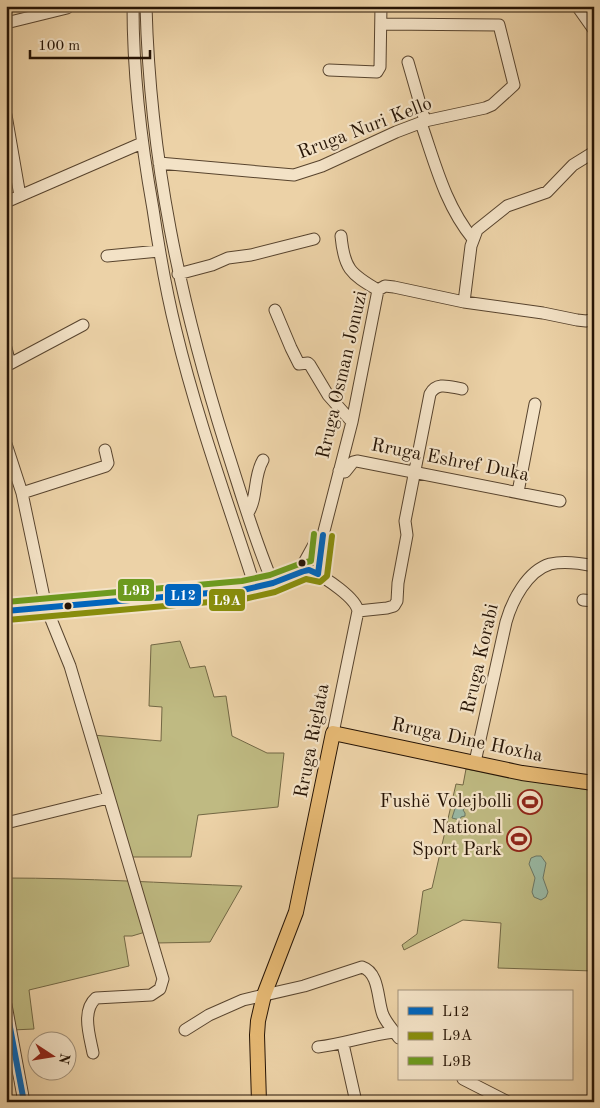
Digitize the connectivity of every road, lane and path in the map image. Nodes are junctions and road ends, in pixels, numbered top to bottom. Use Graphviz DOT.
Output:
graph roads {
  1 [pos="69,6"];
  2 [pos="132,6"];
  3 [pos="146,6"];
  4 [pos="381,6"];
  5 [pos="577,6"];
  6 [pos="6,23"];
  7 [pos="382,24"];
  8 [pos="594,30"];
  9 [pos="408,62"];
  10 [pos="329,70"];
  11 [pos="6,115"];
  12 [pos="423,122"];
  13 [pos="142,143"];
  14 [pos="594,152"];
  15 [pos="159,163"];
  16 [pos="20,196"];
  17 [pos="6,202"];
  18 [pos="341,236"];
  19 [pos="473,238"];
  20 [pos="314,240"];
  21 [pos="160,251"];
  22 [pos="107,256"];
  23 [pos="178,274"];
  24 [pos="378,290"];
  25 [pos="464,302"];
  26 [pos="275,310"];
  27 [pos="594,319"];
  28 [pos="83,325"];
  29 [pos="6,348"];
  30 [pos="8,365"];
  31 [pos="462,390"];
  32 [pos="535,404"];
  33 [pos="352,422"];
  34 [pos="6,444"];
  35 [pos="105,450"];
  36 [pos="263,460"];
  37 [pos="339,471"];
  38 [pos="415,472"];
  39 [pos="518,492"];
  40 [pos="22,493"];
  41 [pos="560,501"];
  42 [pos="248,513"];
  43 [pos="322,535"];
  44 [pos="594,566"];
  45 [pos="299,572"];
  46 [pos="318,574"];
  47 [pos="273,583"];
  48 [pos="255,587"];
  49 [pos="46,607"];
  50 [pos="6,611"];
  51 [pos="358,611"];
  52 [pos="334,733"];
  53 [pos="475,762"];
  54 [pos="594,783"];
  55 [pos="108,798"];
  56 [pos="6,823"];
  57 [pos="264,995"];
  58 [pos="6,1005"];
  59 [pos="185,1030"];
  60 [pos="396,1035"];
  61 [pos="343,1044"];
  62 [pos="318,1047"];
  63 [pos="93,1053"];
  64 [pos="465,1080"];
  65 [pos="24,1102"];
  66 [pos="259,1102"];
  67 [pos="356,1102"];
  68 [pos="508,1102"];
  1 -- 6 [label="street"];
  2 -- 13 [label="street"];
  3 -- 15 [label="street"];
  4 -- 7 [label="street"];
  5 -- 8 [label="street"];
  7 -- 10 [label="street"];
  7 -- 12 [label="street, Rruga Nuri Kello"];
  9 -- 12 [label="street"];
  11 -- 16 [label="street"];
  12 -- 15 [label="street, Rruga Nuri Kello"];
  12 -- 19 [label="street"];
  13 -- 16 [label="street"];
  13 -- 21 [label="street"];
  14 -- 19 [label="street"];
  15 -- 23 [label="street"];
  16 -- 17 [label="street"];
  18 -- 24 [label="street"];
  19 -- 25 [label="street"];
  20 -- 23 [label="street"];
  21 -- 22 [label="street"];
  21 -- 48 [label="street"];
  23 -- 42 [label="street"];
  24 -- 25 [label="street, Rruga Osman Jonuzi"];
  24 -- 33 [label="street, Rruga Osman Jonuzi"];
  25 -- 27 [label="street, Rruga Osman Jonuzi"];
  26 -- 33 [label="street"];
  28 -- 30 [label="street"];
  29 -- 30 [label="street"];
  31 -- 38 [label="street"];
  32 -- 39 [label="street"];
  33 -- 37 [label="street, Rruga Osman Jonuzi"];
  34 -- 40 [label="street"];
  35 -- 40 [label="street"];
  36 -- 42 [label="street"];
  37 -- 38 [label="street, Rruga Eshref Duka"];
  37 -- 43 [label="street, Rruga Osman Jonuzi"];
  38 -- 39 [label="street, Rruga Eshref Duka"];
  38 -- 51 [label="street"];
  39 -- 41 [label="street, Rruga Eshref Duka"];
  40 -- 49 [label="street"];
  42 -- 47 [label="street"];
  43 -- 45 [label="street, Rruga Osman Jonuzi"];
  43 -- 46 [label="street, Rruga Osman Jonuzi"];
  44 -- 53 [label="street, Rruga Korabi"];
  45 -- 46 [label="street"];
  45 -- 47 [label="street"];
  46 -- 51 [label="street"];
  47 -- 48 [label="street"];
  48 -- 49 [label="street"];
  49 -- 50 [label="street"];
  49 -- 55 [label="street"];
  51 -- 52 [label="street, Rruga Riglata"];
  52 -- 53 [label="main road, Rruga Dine Hoxha"];
  52 -- 57 [label="main road, Rruga Riglata"];
  53 -- 54 [label="main road, Rruga Dine Hoxha"];
  55 -- 56 [label="street"];
  55 -- 63 [label="street"];
  57 -- 59 [label="street"];
  57 -- 60 [label="street"];
  57 -- 66 [label="main road, Rruga Riglata"];
  58 -- 65 [label="street"];
  60 -- 61 [label="street"];
  61 -- 62 [label="street"];
  61 -- 67 [label="street"];
  64 -- 68 [label="street"];
}
